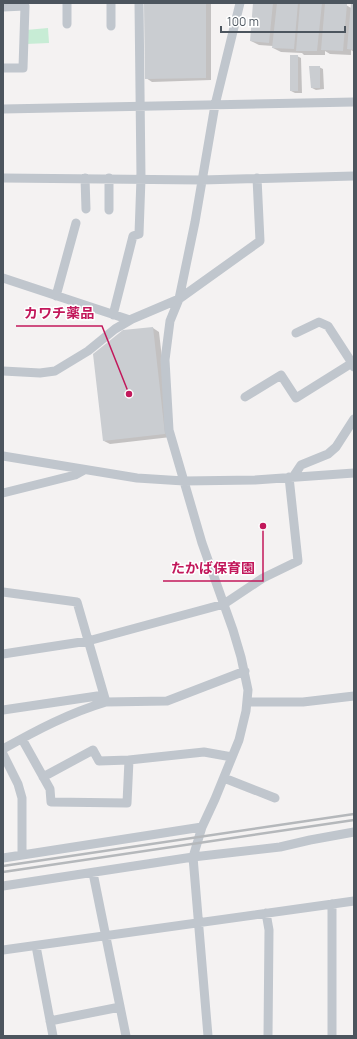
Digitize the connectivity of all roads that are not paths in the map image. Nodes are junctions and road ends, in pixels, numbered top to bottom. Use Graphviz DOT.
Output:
graph roads {
  1 [pos="67,3"];
  2 [pos="111,3"];
  3 [pos="139,3"];
  4 [pos="240,3"];
  5 [pos="3,7"];
  6 [pos="67,24"];
  7 [pos="111,26"];
  8 [pos="3,68"];
  9 [pos="354,102"];
  10 [pos="215,105"];
  11 [pos="139,106"];
  12 [pos="3,109"];
  13 [pos="354,176"];
  14 [pos="3,178"];
  15 [pos="85,178"];
  16 [pos="109,178"];
  17 [pos="141,178"];
  18 [pos="257,178"];
  19 [pos="202,180"];
  20 [pos="86,209"];
  21 [pos="109,210"];
  22 [pos="76,223"];
  23 [pos="3,278"];
  24 [pos="56,296"];
  25 [pos="178,299"];
  26 [pos="113,315"];
  27 [pos="130,320"];
  28 [pos="296,333"];
  29 [pos="353,365"];
  30 [pos="3,371"];
  31 [pos="245,397"];
  32 [pos="354,419"];
  33 [pos="3,456"];
  34 [pos="84,470"];
  35 [pos="354,473"];
  36 [pos="291,477"];
  37 [pos="184,481"];
  38 [pos="3,493"];
  39 [pos="3,592"];
  40 [pos="224,604"];
  41 [pos="88,641"];
  42 [pos="3,654"];
  43 [pos="245,671"];
  44 [pos="354,696"];
  45 [pos="105,698"];
  46 [pos="247,702"];
  47 [pos="3,710"];
  48 [pos="22,739"];
  49 [pos="3,749"];
  50 [pos="3,754"];
  51 [pos="232,757"];
  52 [pos="129,760"];
  53 [pos="44,777"];
  54 [pos="224,778"];
  55 [pos="275,798"];
  56 [pos="202,827"];
  57 [pos="354,832"];
  58 [pos="22,855"];
  59 [pos="193,857"];
  60 [pos="3,858"];
  61 [pos="94,873"];
  62 [pos="3,886"];
  63 [pos="354,901"];
  64 [pos="332,904"];
  65 [pos="266,913"];
  66 [pos="199,922"];
  67 [pos="106,935"];
  68 [pos="36,946"];
  69 [pos="3,950"];
  70 [pos="120,1007"];
  71 [pos="50,1021"];
  72 [pos="53,1036"];
  73 [pos="126,1036"];
  74 [pos="208,1036"];
  75 [pos="268,1036"];
  76 [pos="332,1036"];
  1 -- 6 [label="street"];
  2 -- 7 [label="street"];
  3 -- 11 [label="street"];
  4 -- 10 [label="street"];
  5 -- 8 [label="street"];
  9 -- 10 [label="street"];
  10 -- 11 [label="street"];
  10 -- 19 [label="street"];
  11 -- 12 [label="street"];
  11 -- 17 [label="street"];
  13 -- 18 [label="street"];
  14 -- 15 [label="street"];
  15 -- 16 [label="street"];
  15 -- 20 [label="street"];
  16 -- 17 [label="street"];
  16 -- 21 [label="street"];
  17 -- 19 [label="street"];
  17 -- 26 [label="street"];
  18 -- 19 [label="street"];
  18 -- 25 [label="street"];
  19 -- 25 [label="street"];
  22 -- 24 [label="street"];
  23 -- 24 [label="street"];
  24 -- 26 [label="street"];
  25 -- 27 [label="street"];
  25 -- 37 [label="street"];
  26 -- 27 [label="street"];
  27 -- 30 [label="street"];
  28 -- 29 [label="street"];
  29 -- 31 [label="street"];
  32 -- 36 [label="street"];
  33 -- 34 [label="street"];
  34 -- 37 [label="street"];
  34 -- 38 [label="street"];
  35 -- 36 [label="street"];
  36 -- 37 [label="street"];
  36 -- 40 [label="street"];
  37 -- 40 [label="street"];
  39 -- 41 [label="street"];
  40 -- 41 [label="street"];
  40 -- 43 [label="street"];
  41 -- 42 [label="street"];
  41 -- 45 [label="street"];
  43 -- 45 [label="street"];
  43 -- 46 [label="street"];
  44 -- 46 [label="street"];
  45 -- 47 [label="street"];
  45 -- 48 [label="street"];
  46 -- 51 [label="street"];
  48 -- 49 [label="street"];
  48 -- 53 [label="street"];
  50 -- 58 [label="street"];
  51 -- 52 [label="street"];
  51 -- 54 [label="street"];
  52 -- 53 [label="street"];
  52 -- 53 [label="street"];
  54 -- 55 [label="street"];
  54 -- 56 [label="street"];
  56 -- 58 [label="street"];
  56 -- 59 [label="street"];
  57 -- 59 [label="street"];
  58 -- 60 [label="street"];
  59 -- 61 [label="street"];
  59 -- 66 [label="street"];
  61 -- 62 [label="street"];
  61 -- 67 [label="street"];
  63 -- 64 [label="street"];
  64 -- 65 [label="street"];
  64 -- 76 [label="street"];
  65 -- 66 [label="street"];
  65 -- 75 [label="street"];
  66 -- 67 [label="street"];
  66 -- 74 [label="street"];
  67 -- 68 [label="street"];
  67 -- 70 [label="street"];
  68 -- 69 [label="street"];
  68 -- 71 [label="street"];
  70 -- 71 [label="street"];
  70 -- 73 [label="street"];
  71 -- 72 [label="street"];
}
